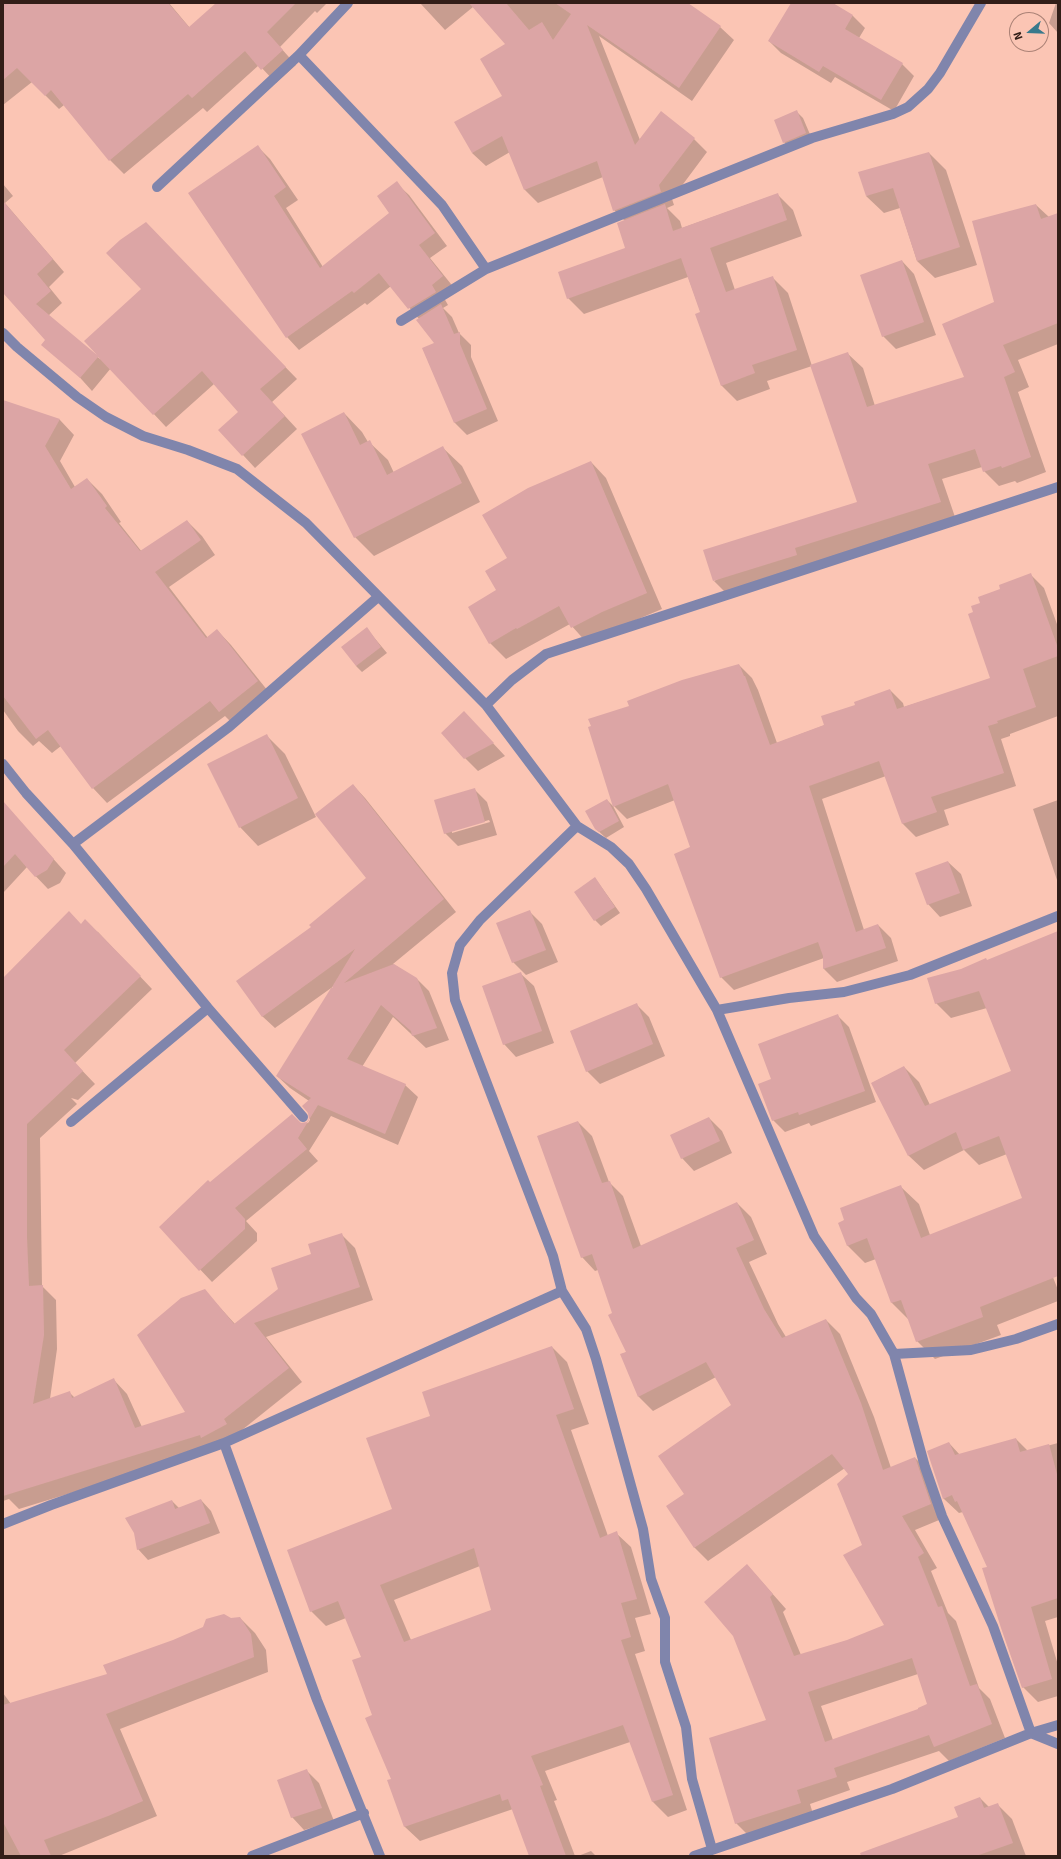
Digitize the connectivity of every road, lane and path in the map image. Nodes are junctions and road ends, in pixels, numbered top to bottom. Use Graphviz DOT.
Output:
graph roads {
  1 [pos="348,3"];
  2 [pos="981,3"];
  3 [pos="299,55"];
  4 [pos="157,187"];
  5 [pos="486,269"];
  6 [pos="401,321"];
  7 [pos="3,333"];
  8 [pos="1058,487"];
  9 [pos="378,596"];
  10 [pos="486,704"];
  11 [pos="3,764"];
  12 [pos="577,826"];
  13 [pos="74,844"];
  14 [pos="1058,916"];
  15 [pos="208,1008"];
  16 [pos="717,1010"];
  17 [pos="303,1117"];
  18 [pos="71,1122"];
  19 [pos="562,1291"];
  20 [pos="1058,1324"];
  21 [pos="894,1354"];
  22 [pos="224,1443"];
  23 [pos="3,1524"];
  24 [pos="1058,1725"];
  25 [pos="1031,1733"];
  26 [pos="1058,1744"];
  27 [pos="364,1813"];
  28 [pos="712,1849"];
  29 [pos="252,1856"];
  30 [pos="380,1856"];
  31 [pos="694,1856"];
  1 -- 3 [label="street"];
  2 -- 5 [label="street"];
  3 -- 4 [label="street"];
  3 -- 5 [label="street"];
  5 -- 6 [label="street"];
  7 -- 9 [label="street"];
  8 -- 10 [label="street"];
  9 -- 10 [label="street"];
  9 -- 13 [label="street"];
  10 -- 12 [label="street"];
  11 -- 13 [label="street"];
  12 -- 16 [label="street"];
  12 -- 19 [label="street"];
  13 -- 15 [label="street"];
  14 -- 16 [label="street"];
  15 -- 17 [label="street"];
  15 -- 18 [label="street"];
  16 -- 21 [label="street"];
  19 -- 22 [label="street"];
  19 -- 28 [label="street"];
  20 -- 21 [label="street"];
  21 -- 25 [label="street"];
  22 -- 23 [label="street"];
  22 -- 27 [label="street"];
  24 -- 25 [label="street"];
  25 -- 26 [label="street"];
  25 -- 28 [label="street"];
  27 -- 29 [label="street"];
  27 -- 30 [label="street"];
  28 -- 31 [label="street"];
}
